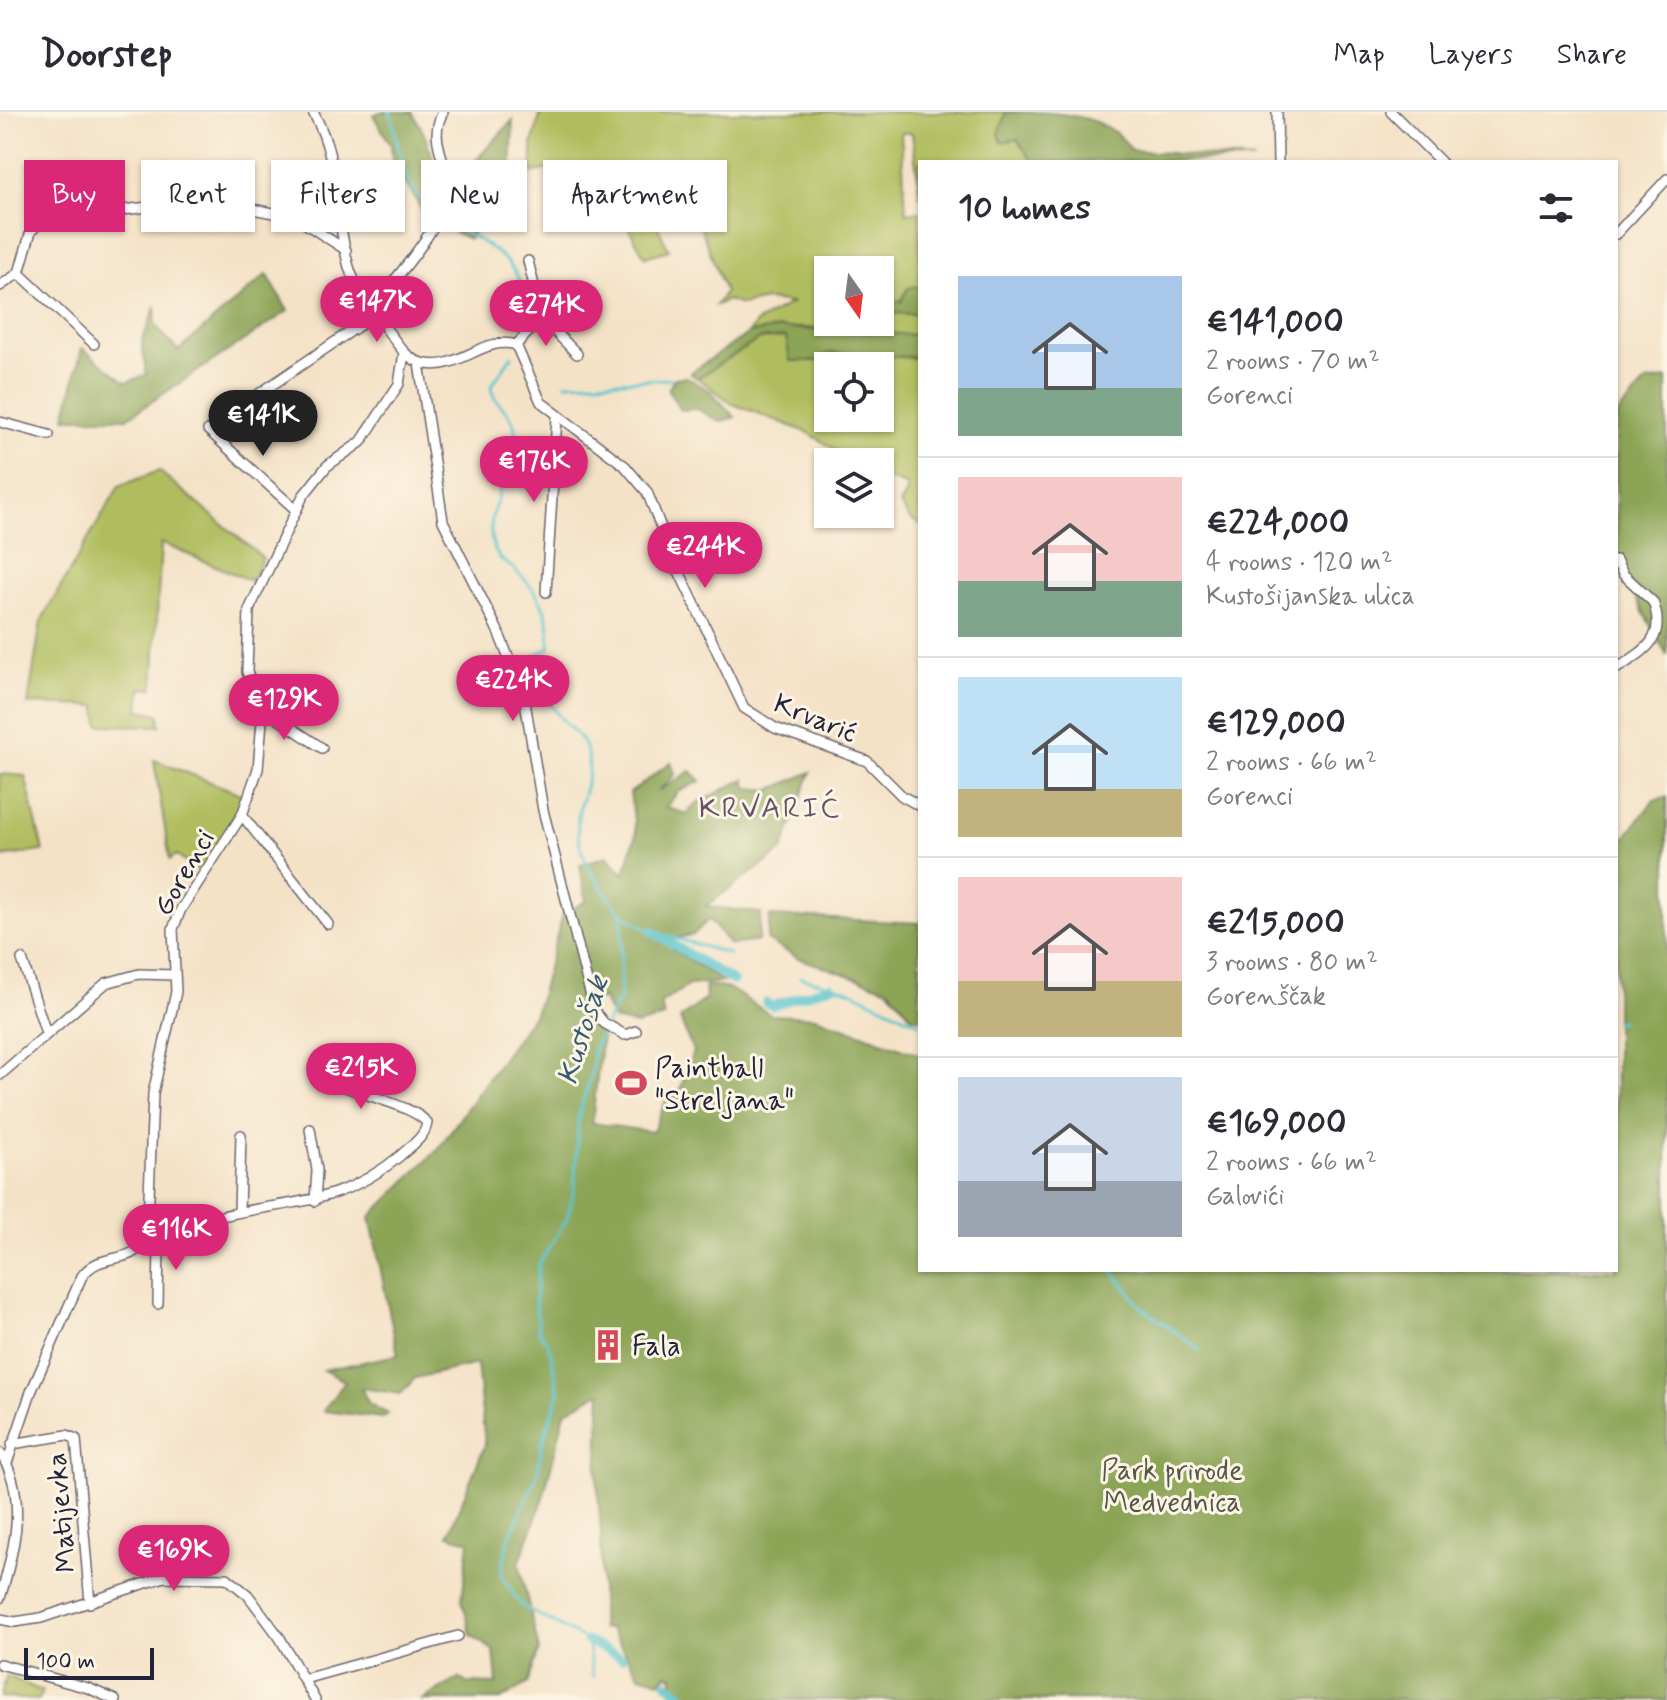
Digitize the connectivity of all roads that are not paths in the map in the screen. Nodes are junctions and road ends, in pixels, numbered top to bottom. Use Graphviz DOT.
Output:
graph roads {
  1 [pos="313,112"];
  2 [pos="443,112"];
  3 [pos="1277,112"];
  4 [pos="1391,112"];
  5 [pos="1278,160"];
  6 [pos="1439,160"];
  7 [pos="1667,179"];
  8 [pos="1618,232"];
  9 [pos="346,250"];
  10 [pos="528,261"];
  11 [pos="19,273"];
  12 [pos="0,286"];
  13 [pos="373,311"];
  14 [pos="542,318"];
  15 [pos="94,344"];
  16 [pos="516,345"];
  17 [pos="404,353"];
  18 [pos="577,354"];
  19 [pos="419,363"];
  20 [pos="234,411"];
  21 [pos="557,417"];
  22 [pos="0,422"];
  23 [pos="208,430"];
  24 [pos="49,435"];
  25 [pos="296,510"];
  26 [pos="1618,564"];
  27 [pos="546,592"];
  28 [pos="1618,668"];
  29 [pos="263,709"];
  30 [pos="322,748"];
  31 [pos="918,805"];
  32 [pos="242,815"];
  33 [pos="328,924"];
  34 [pos="22,959"];
  35 [pos="175,975"];
  36 [pos="636,1031"];
  37 [pos="46,1033"];
  38 [pos="0,1075"];
  39 [pos="323,1076"];
  40 [pos="310,1129"];
  41 [pos="241,1135"];
  42 [pos="315,1201"];
  43 [pos="239,1212"];
  44 [pos="159,1244"];
  45 [pos="140,1248"];
  46 [pos="158,1304"];
  47 [pos="12,1444"];
  48 [pos="0,1453"];
  49 [pos="7,1463"];
  50 [pos="0,1598"];
  51 [pos="90,1603"];
  52 [pos="0,1619"];
  53 [pos="458,1636"];
  54 [pos="0,1664"];
  55 [pos="304,1679"];
  56 [pos="115,1700"];
  57 [pos="315,1700"];
  1 -- 9 [label="street"];
  2 -- 13 [label="street"];
  3 -- 5 [label="street"];
  4 -- 6 [label="street"];
  7 -- 8 [label="street"];
  9 -- 11 [label="street"];
  9 -- 13 [label="street"];
  10 -- 14 [label="street"];
  11 -- 12 [label="street"];
  11 -- 15 [label="street"];
  13 -- 17 [label="street"];
  13 -- 20 [label="street"];
  14 -- 16 [label="street"];
  14 -- 18 [label="street"];
  16 -- 19 [label="street"];
  16 -- 21 [label="street, Krvarić"];
  17 -- 19 [label="street"];
  17 -- 25 [label="street, Gorenci"];
  19 -- 36 [label="street"];
  21 -- 27 [label="street"];
  21 -- 31 [label="street, Krvarić"];
  22 -- 24 [label="street"];
  23 -- 25 [label="street"];
  25 -- 29 [label="street, Gorenci"];
  26 -- 28 [label="street"];
  29 -- 30 [label="street"];
  29 -- 32 [label="street, Gorenci"];
  32 -- 33 [label="street"];
  32 -- 35 [label="street, Gorenci"];
  34 -- 37 [label="street"];
  35 -- 37 [label="street"];
  35 -- 45 [label="street, Gorenci"];
  37 -- 38 [label="street"];
  39 -- 42 [label="street"];
  40 -- 42 [label="street"];
  41 -- 43 [label="street"];
  42 -- 43 [label="street"];
  43 -- 44 [label="street"];
  44 -- 45 [label="street"];
  44 -- 46 [label="street"];
  45 -- 47 [label="street"];
  47 -- 49 [label="street"];
  47 -- 51 [label="street, Matijevka"];
  48 -- 49 [label="street"];
  49 -- 50 [label="street"];
  51 -- 52 [label="street"];
  51 -- 55 [label="street"];
  53 -- 55 [label="street"];
  54 -- 56 [label="street"];
  55 -- 57 [label="street"];
}
